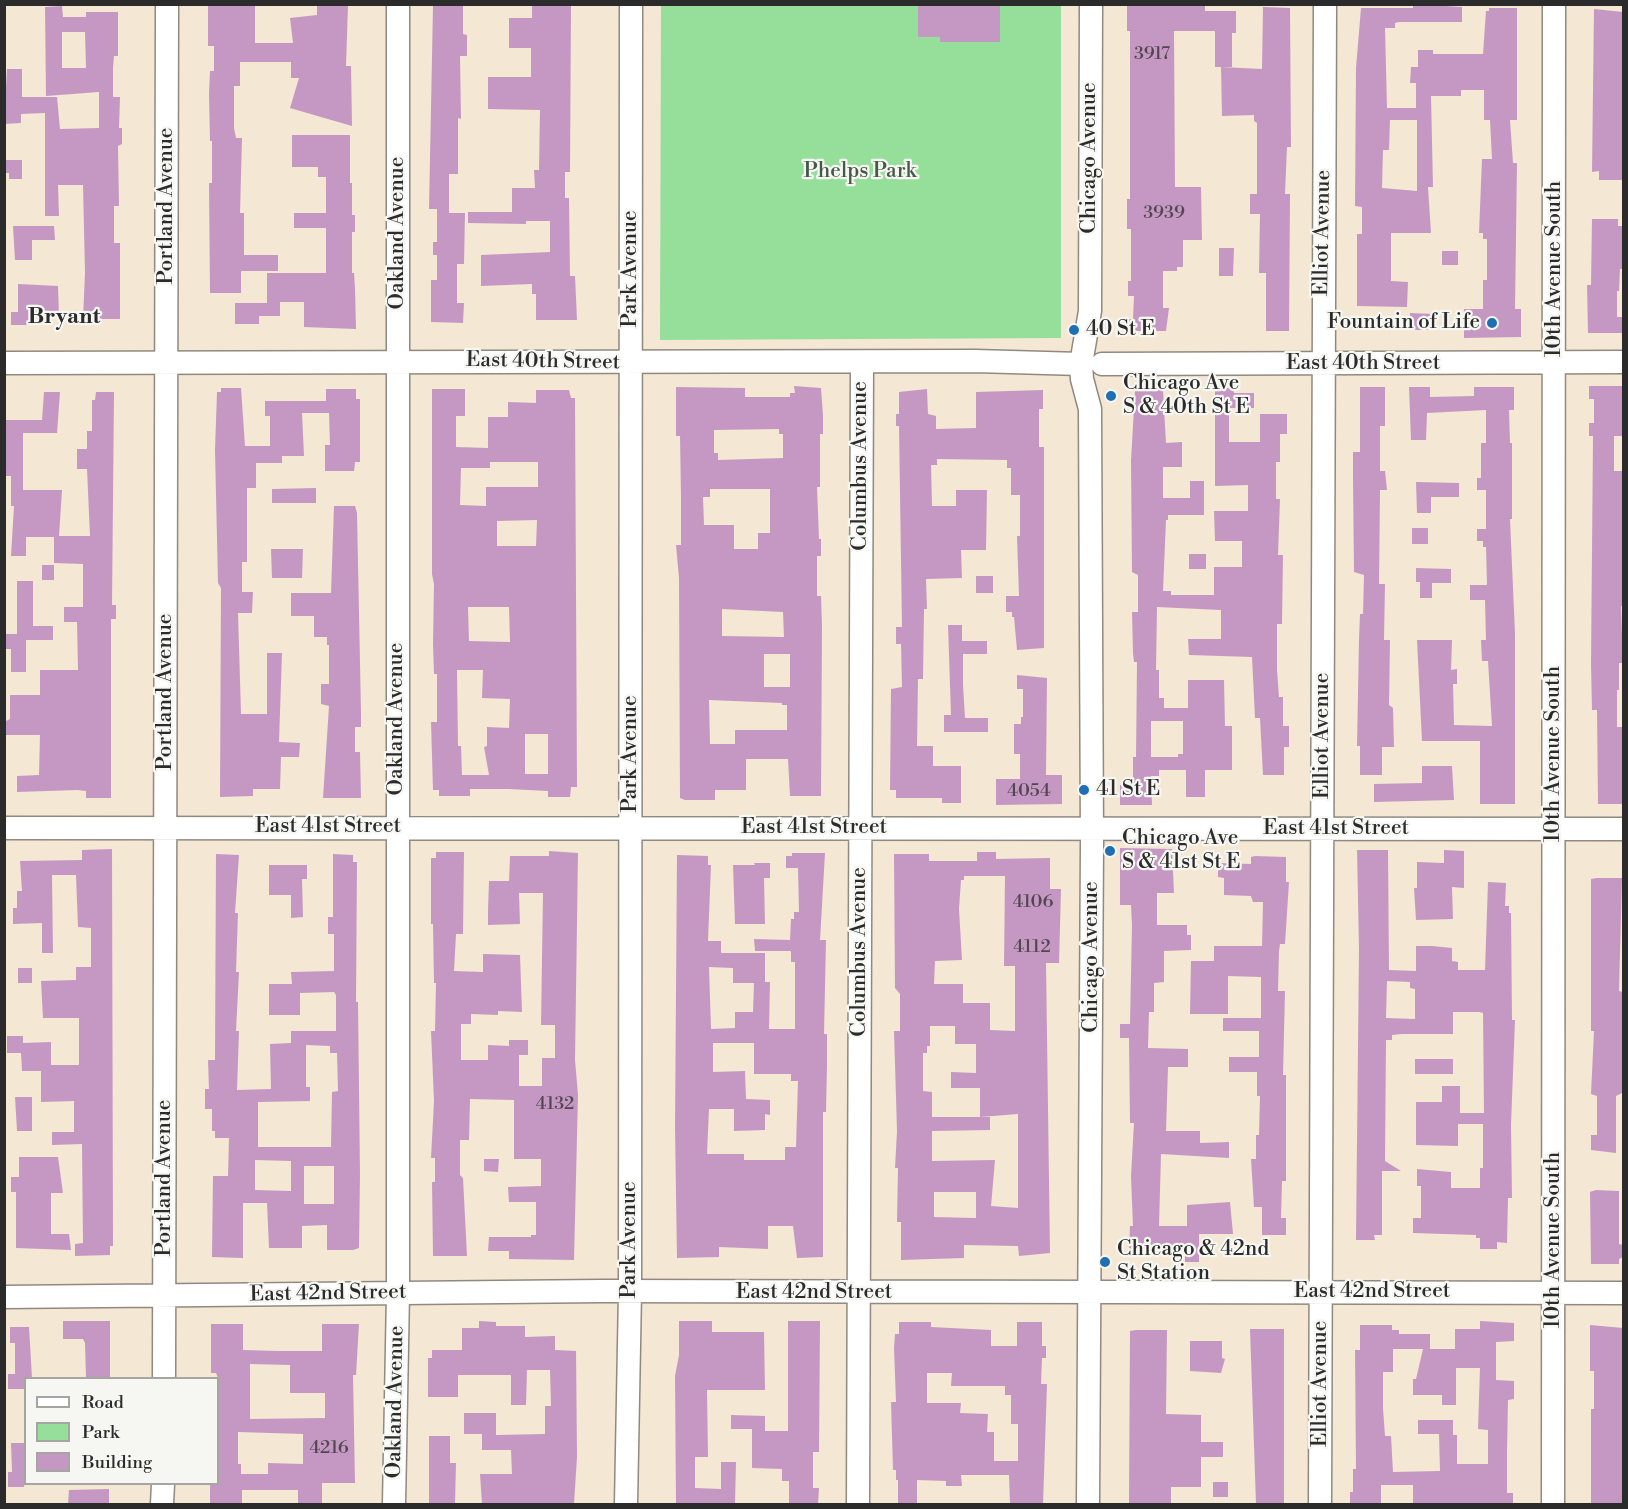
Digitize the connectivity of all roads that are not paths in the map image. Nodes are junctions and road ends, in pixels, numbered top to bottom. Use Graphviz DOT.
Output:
graph roads {
  1 [pos="167,4"];
  2 [pos="398,4"];
  3 [pos="631,4"];
  4 [pos="1091,4"];
  5 [pos="1325,4"];
  6 [pos="1554,4"];
  7 [pos="398,361"];
  8 [pos="167,362"];
  9 [pos="1623,362"];
  10 [pos="4,363"];
  11 [pos="632,363"];
  12 [pos="862,363"];
  13 [pos="1324,363"];
  14 [pos="1555,363"];
  15 [pos="1091,364"];
  16 [pos="165,826"];
  17 [pos="397,827"];
  18 [pos="631,827"];
  19 [pos="4,828"];
  20 [pos="860,828"];
  21 [pos="1092,829"];
  22 [pos="1323,829"];
  23 [pos="1554,829"];
  24 [pos="1623,830"];
  25 [pos="630,1292"];
  26 [pos="1321,1292"];
  27 [pos="398,1293"];
  28 [pos="859,1293"];
  29 [pos="1554,1293"];
  30 [pos="1623,1293"];
  31 [pos="1090,1294"];
  32 [pos="165,1296"];
  33 [pos="4,1297"];
  34 [pos="164,1377"];
  35 [pos="163,1485"];
  36 [pos="162,1504"];
  37 [pos="394,1504"];
  38 [pos="626,1504"];
  39 [pos="858,1504"];
  40 [pos="1088,1504"];
  41 [pos="1320,1504"];
  42 [pos="1553,1504"];
  1 -- 8 [label="street, Portland Avenue"];
  2 -- 7 [label="street, Oakland Avenue"];
  3 -- 11 [label="street, Park Avenue"];
  4 -- 15 [label="street, Chicago Avenue"];
  5 -- 13 [label="street, Elliot Avenue"];
  6 -- 14 [label="street, 10th Avenue South"];
  7 -- 8 [label="street, East 40th Street"];
  7 -- 11 [label="street, East 40th Street"];
  7 -- 17 [label="street, Oakland Avenue"];
  8 -- 10 [label="street, East 40th Street"];
  8 -- 16 [label="street, Portland Avenue"];
  9 -- 14 [label="street, East 40th Street"];
  11 -- 12 [label="street, East 40th Street"];
  11 -- 18 [label="street, Park Avenue"];
  12 -- 15 [label="street, East 40th Street"];
  12 -- 20 [label="street, Columbus Avenue"];
  13 -- 14 [label="street, East 40th Street"];
  13 -- 15 [label="street, East 40th Street"];
  13 -- 22 [label="street, Elliot Avenue"];
  14 -- 23 [label="street, 10th Avenue South"];
  15 -- 21 [label="street, Chicago Avenue"];
  16 -- 17 [label="street, East 41st Street"];
  16 -- 19 [label="street, East 41st Street"];
  16 -- 32 [label="street, Portland Avenue"];
  17 -- 18 [label="street, East 41st Street"];
  17 -- 27 [label="street, Oakland Avenue"];
  18 -- 20 [label="street, East 41st Street"];
  18 -- 25 [label="street, Park Avenue"];
  20 -- 21 [label="street, East 41st Street"];
  20 -- 28 [label="street, Columbus Avenue"];
  21 -- 22 [label="street, East 41st Street"];
  21 -- 31 [label="street, Chicago Avenue"];
  22 -- 23 [label="street, East 41st Street"];
  22 -- 26 [label="street, Elliot Avenue"];
  23 -- 24 [label="street, East 41st Street"];
  23 -- 29 [label="street, 10th Avenue South"];
  25 -- 27 [label="street, East 42nd Street"];
  25 -- 28 [label="street, East 42nd Street"];
  25 -- 38 [label="street, Park Avenue"];
  26 -- 29 [label="street, East 42nd Street"];
  26 -- 31 [label="street, East 42nd Street"];
  26 -- 41 [label="street, Elliot Avenue"];
  27 -- 32 [label="street, East 42nd Street"];
  27 -- 37 [label="street, Oakland Avenue"];
  28 -- 31 [label="street, East 42nd Street"];
  28 -- 39 [label="street, Columbus Avenue"];
  29 -- 30 [label="street, East 42nd Street"];
  29 -- 42 [label="street, 10th Avenue South"];
  31 -- 40 [label="street, Chicago Avenue"];
  32 -- 33 [label="street, East 42nd Street"];
  32 -- 34 [label="street, Portland Avenue"];
  35 -- 36 [label="street"];
}
